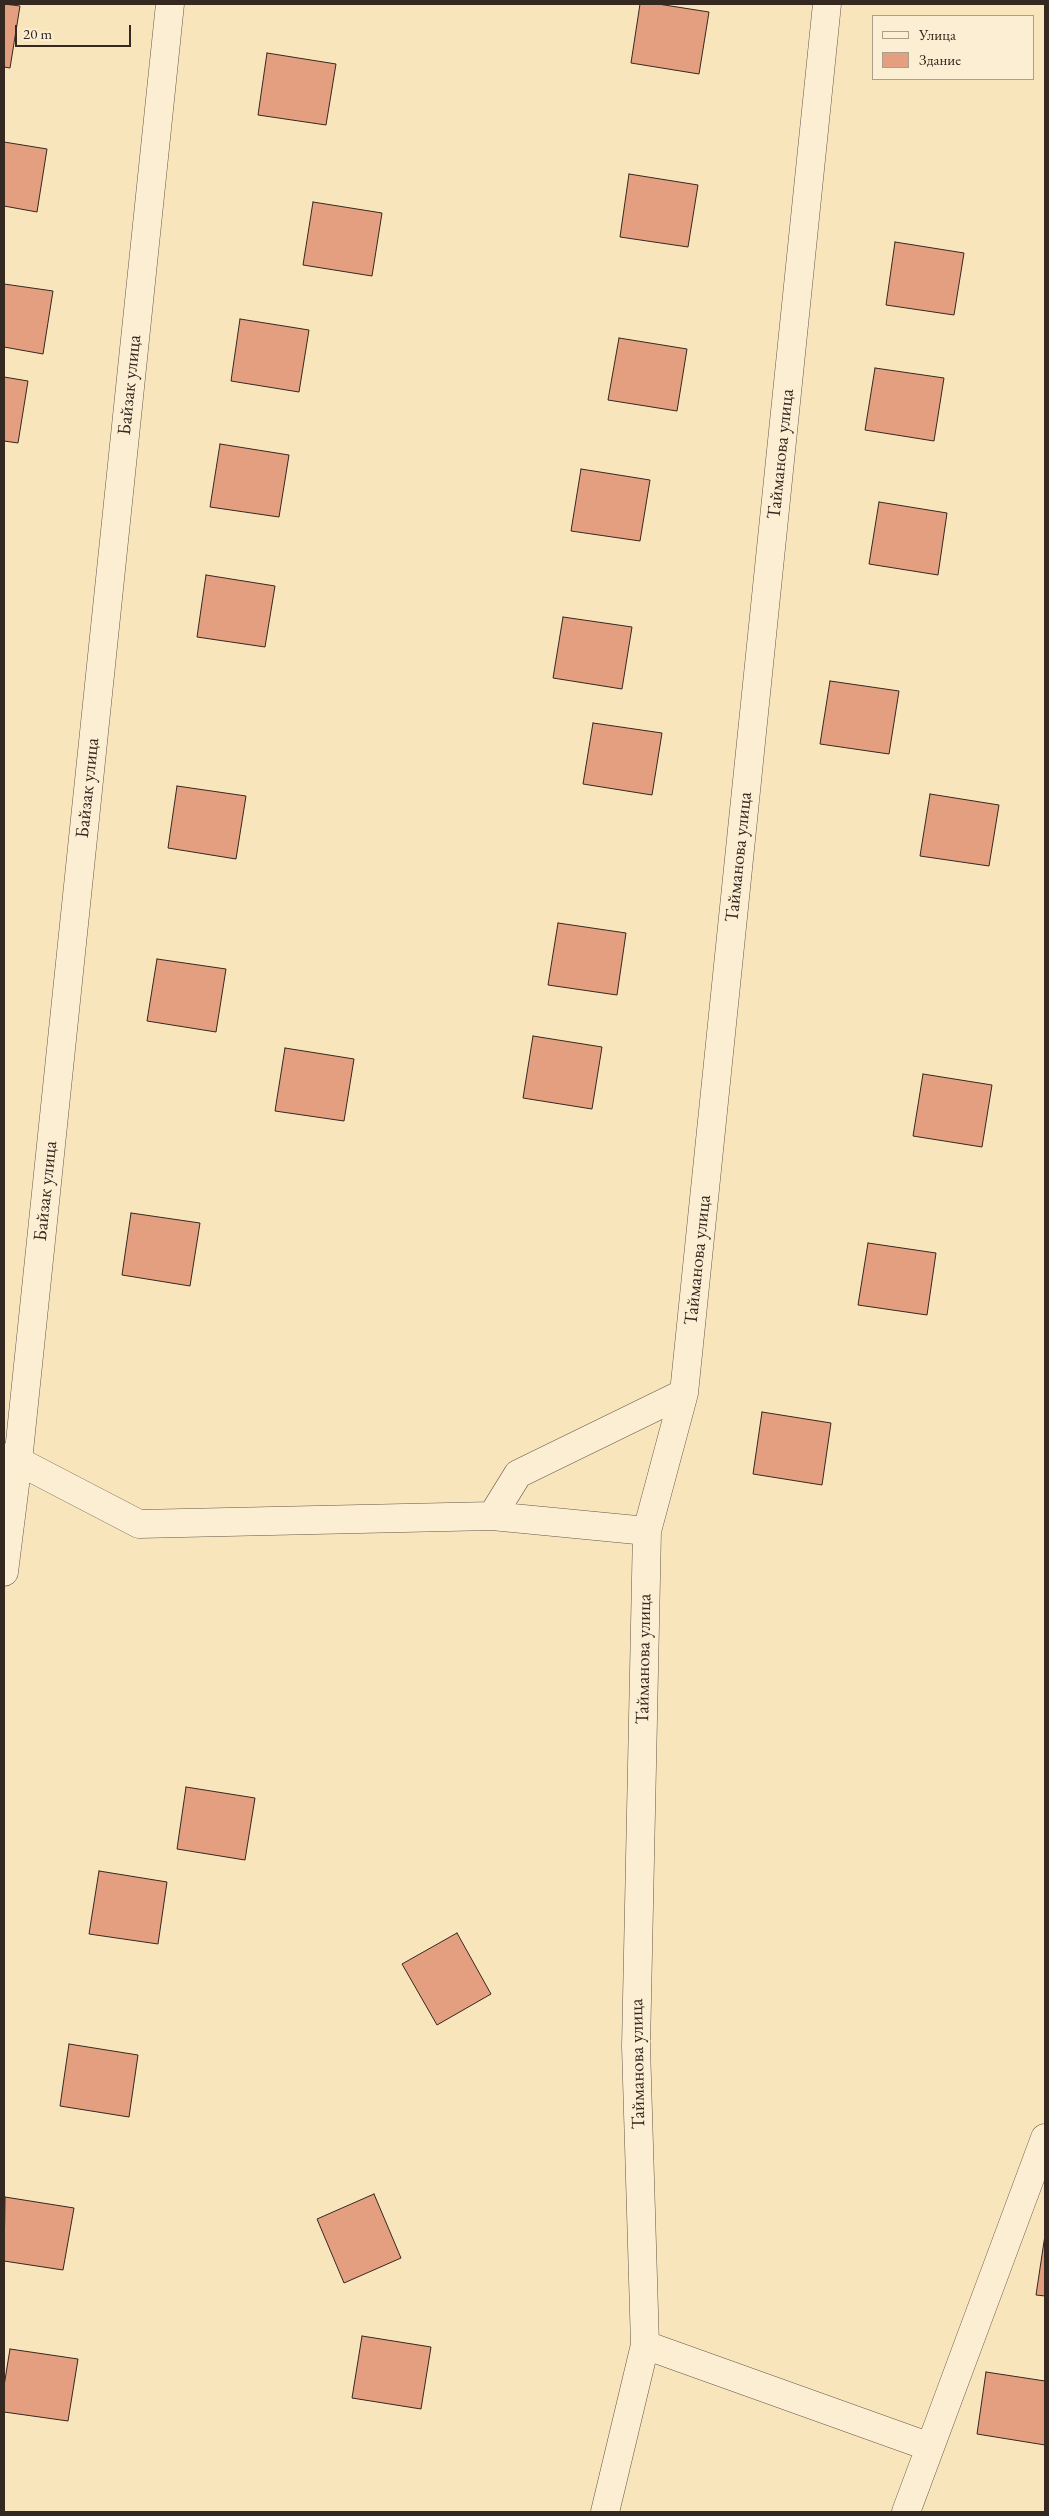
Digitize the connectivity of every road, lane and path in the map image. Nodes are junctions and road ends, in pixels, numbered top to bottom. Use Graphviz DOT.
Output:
graph roads {
  1 [pos="170,4"];
  2 [pos="827,4"];
  3 [pos="684,1393"];
  4 [pos="11,1459"];
  5 [pos="492,1516"];
  6 [pos="647,1531"];
  7 [pos="4,1572"];
  8 [pos="1045,2138"];
  9 [pos="645,2345"];
  10 [pos="930,2447"];
  11 [pos="604,2512"];
  12 [pos="906,2512"];
  1 -- 4 [label="street, Байзак улица"];
  2 -- 3 [label="street, Тайманова улица"];
  3 -- 5 [label="street"];
  3 -- 6 [label="street, Тайманова улица"];
  4 -- 5 [label="street"];
  4 -- 7 [label="street, Байзак улица"];
  5 -- 6 [label="street"];
  6 -- 9 [label="street, Тайманова улица"];
  8 -- 10 [label="street"];
  9 -- 10 [label="street"];
  9 -- 11 [label="street, Тайманова улица"];
  10 -- 12 [label="street"];
}
